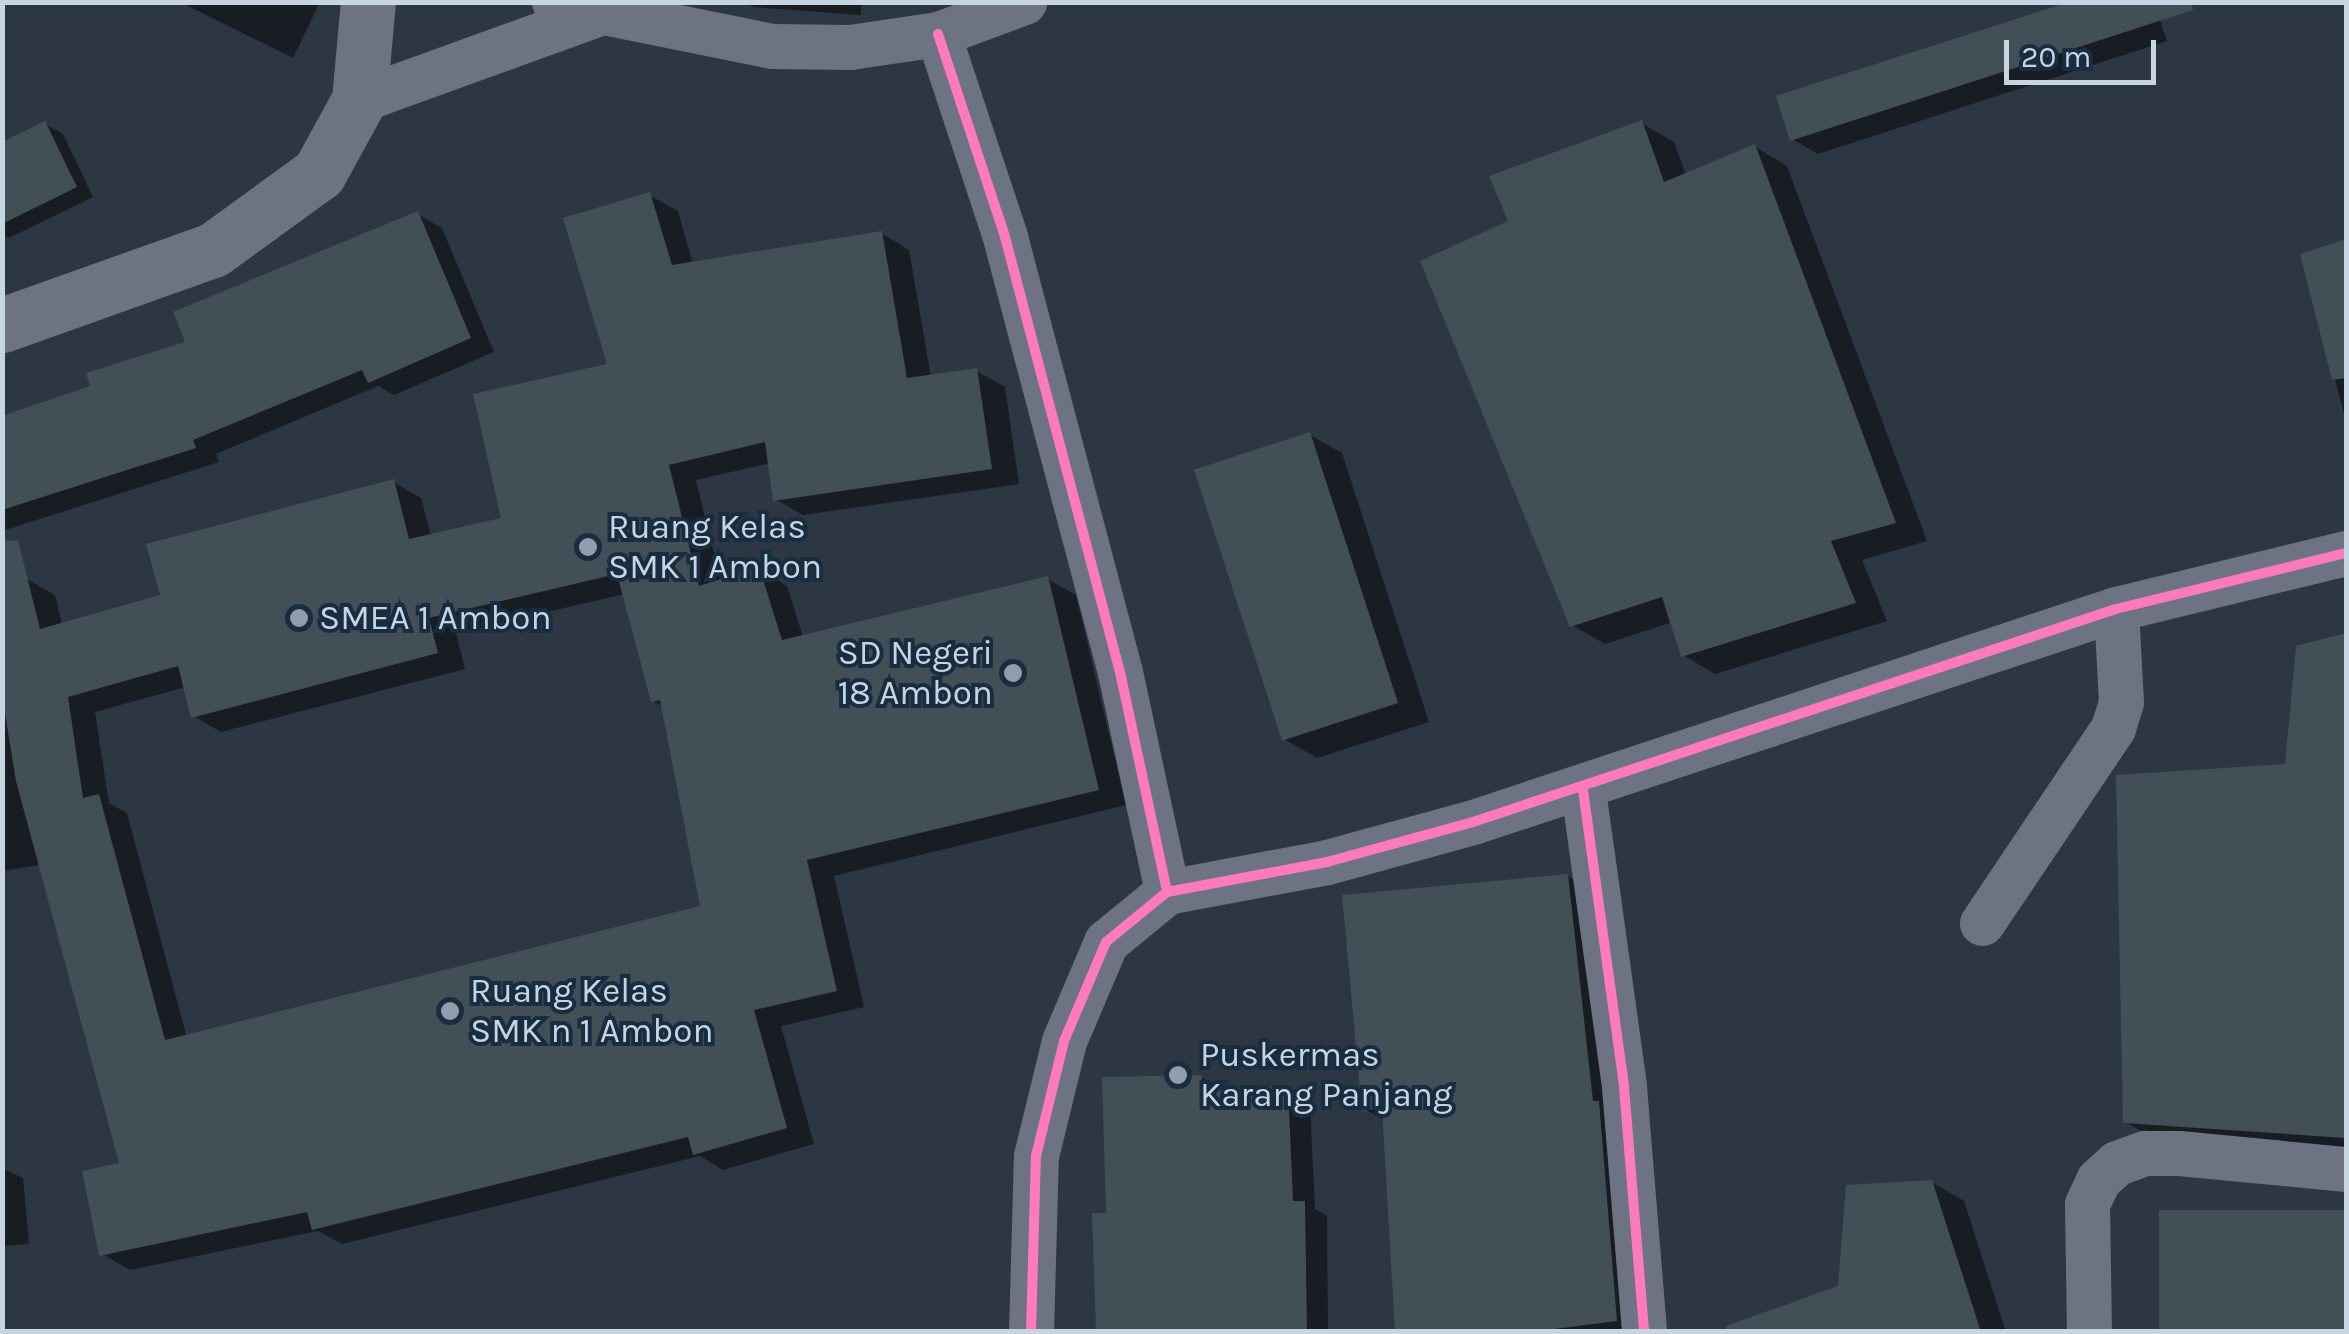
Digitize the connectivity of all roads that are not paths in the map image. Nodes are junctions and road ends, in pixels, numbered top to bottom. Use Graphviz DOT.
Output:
graph roads {
  1 [pos="368,2"];
  2 [pos="1024,2"];
  3 [pos="575,8"];
  4 [pos="938,34"];
  5 [pos="360,100"];
  6 [pos="2,325"];
  7 [pos="2346,554"];
  8 [pos="2116,609"];
  9 [pos="1584,790"];
  10 [pos="1167,892"];
  11 [pos="1982,923"];
  12 [pos="2346,1169"];
  13 [pos="1030,1332"];
  14 [pos="1644,1332"];
  15 [pos="2090,1332"];
  1 -- 5 [label="street"];
  2 -- 4 [label="street"];
  3 -- 4 [label="street"];
  3 -- 5 [label="street"];
  4 -- 10 [label="street"];
  5 -- 6 [label="street"];
  7 -- 8 [label="street"];
  8 -- 9 [label="street"];
  8 -- 11 [label="street"];
  9 -- 10 [label="street"];
  9 -- 14 [label="street"];
  10 -- 13 [label="street"];
  12 -- 15 [label="street"];
}
